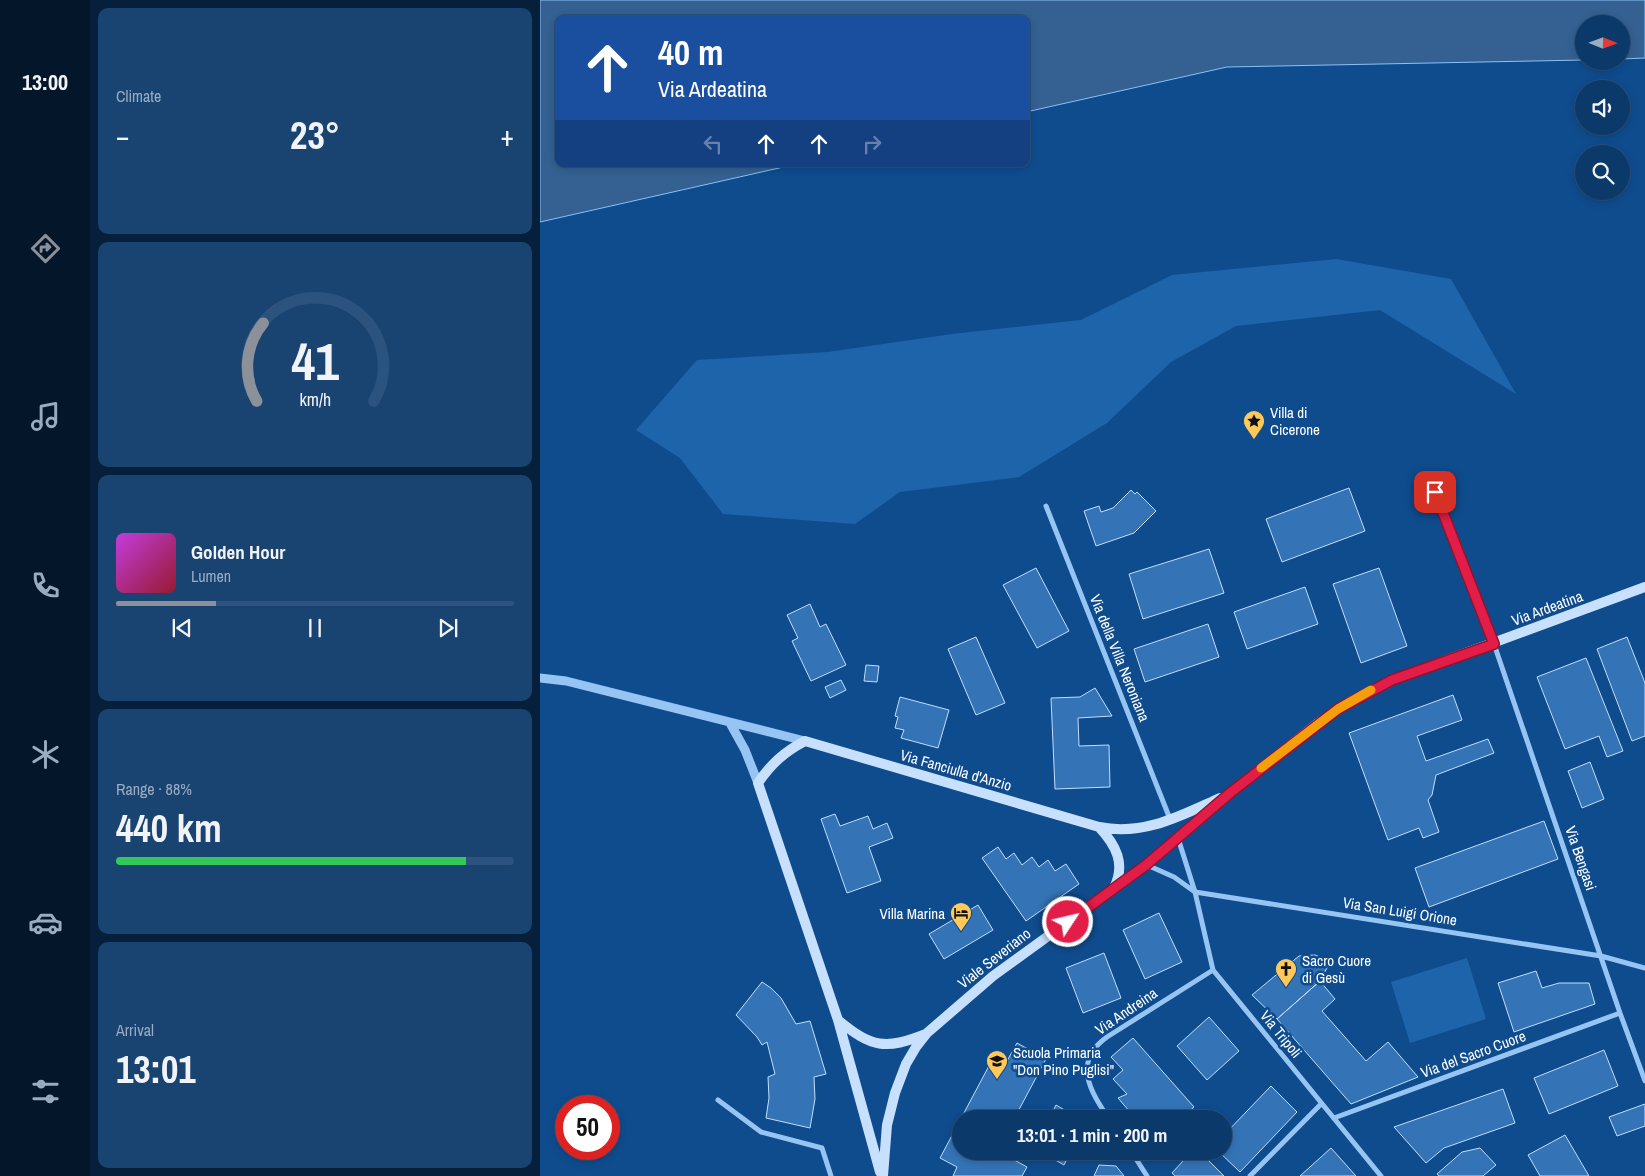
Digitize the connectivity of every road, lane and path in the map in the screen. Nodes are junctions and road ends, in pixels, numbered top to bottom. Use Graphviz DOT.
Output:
graph roads {
  1 [pos="1435,492"];
  2 [pos="1046,506"];
  3 [pos="1645,587"];
  4 [pos="1494,644"];
  5 [pos="540,678"];
  6 [pos="730,723"];
  7 [pos="805,741"];
  8 [pos="758,783"];
  9 [pos="1230,793"];
  10 [pos="1171,820"];
  11 [pos="1098,827"];
  12 [pos="1178,838"];
  13 [pos="1146,865"];
  14 [pos="1113,889"];
  15 [pos="1195,892"];
  16 [pos="1601,956"];
  17 [pos="1645,968"];
  18 [pos="1213,970"];
  19 [pos="1620,1013"];
  20 [pos="838,1020"];
  21 [pos="927,1033"];
  22 [pos="1645,1081"];
  23 [pos="718,1100"];
  24 [pos="1321,1104"];
  25 [pos="1104,1110"];
  26 [pos="1334,1118"];
  27 [pos="1137,1160"];
  28 [pos="830,1176"];
  29 [pos="882,1176"];
  30 [pos="1148,1176"];
  31 [pos="1250,1176"];
  32 [pos="1381,1176"];
  1 -- 4 [label="lane"];
  2 -- 10 [label="street, Via della Villa Neroniana"];
  3 -- 4 [label="main road, Via Ardeatina"];
  4 -- 9 [label="main road, Via Ardeatina"];
  4 -- 16 [label="street, Via Bengasi"];
  5 -- 6 [label="street, Via Fanciulla d'Anzio"];
  6 -- 7 [label="street, Via Fanciulla d'Anzio"];
  6 -- 8 [label="street, Viale Severiano"];
  7 -- 8 [label="main road"];
  7 -- 11 [label="main road, Via Fanciulla d'Anzio"];
  8 -- 20 [label="main road, Viale Severiano"];
  9 -- 10 [label="main road, Via Ardeatina"];
  9 -- 12 [label="main road, Via Ardeatina"];
  10 -- 11 [label="main road, Via Fanciulla d'Anzio"];
  11 -- 14 [label="main road"];
  12 -- 13 [label="main road, Viale Severiano"];
  12 -- 15 [label="street, Via Tripoli"];
  13 -- 14 [label="main road, Viale Severiano"];
  13 -- 15 [label="street"];
  14 -- 21 [label="main road, Viale Severiano"];
  15 -- 16 [label="street, Via San Luigi Orione"];
  15 -- 18 [label="street, Via Tripoli"];
  16 -- 17 [label="street, Via San Luigi Orione"];
  16 -- 19 [label="street, Via Bengasi"];
  18 -- 24 [label="street, Via Tripoli"];
  18 -- 25 [label="street, Via Andreina"];
  19 -- 22 [label="street, Via Bengasi"];
  19 -- 26 [label="street, Via del Sacro Cuore"];
  20 -- 21 [label="main road, Viale Severiano"];
  20 -- 29 [label="main road, Viale Severiano"];
  21 -- 29 [label="main road, Viale Severiano"];
  23 -- 28 [label="street"];
  24 -- 26 [label="street, Via Tripoli"];
  24 -- 31 [label="street"];
  26 -- 32 [label="street, Via Tripoli"];
  27 -- 30 [label="street"];
}
